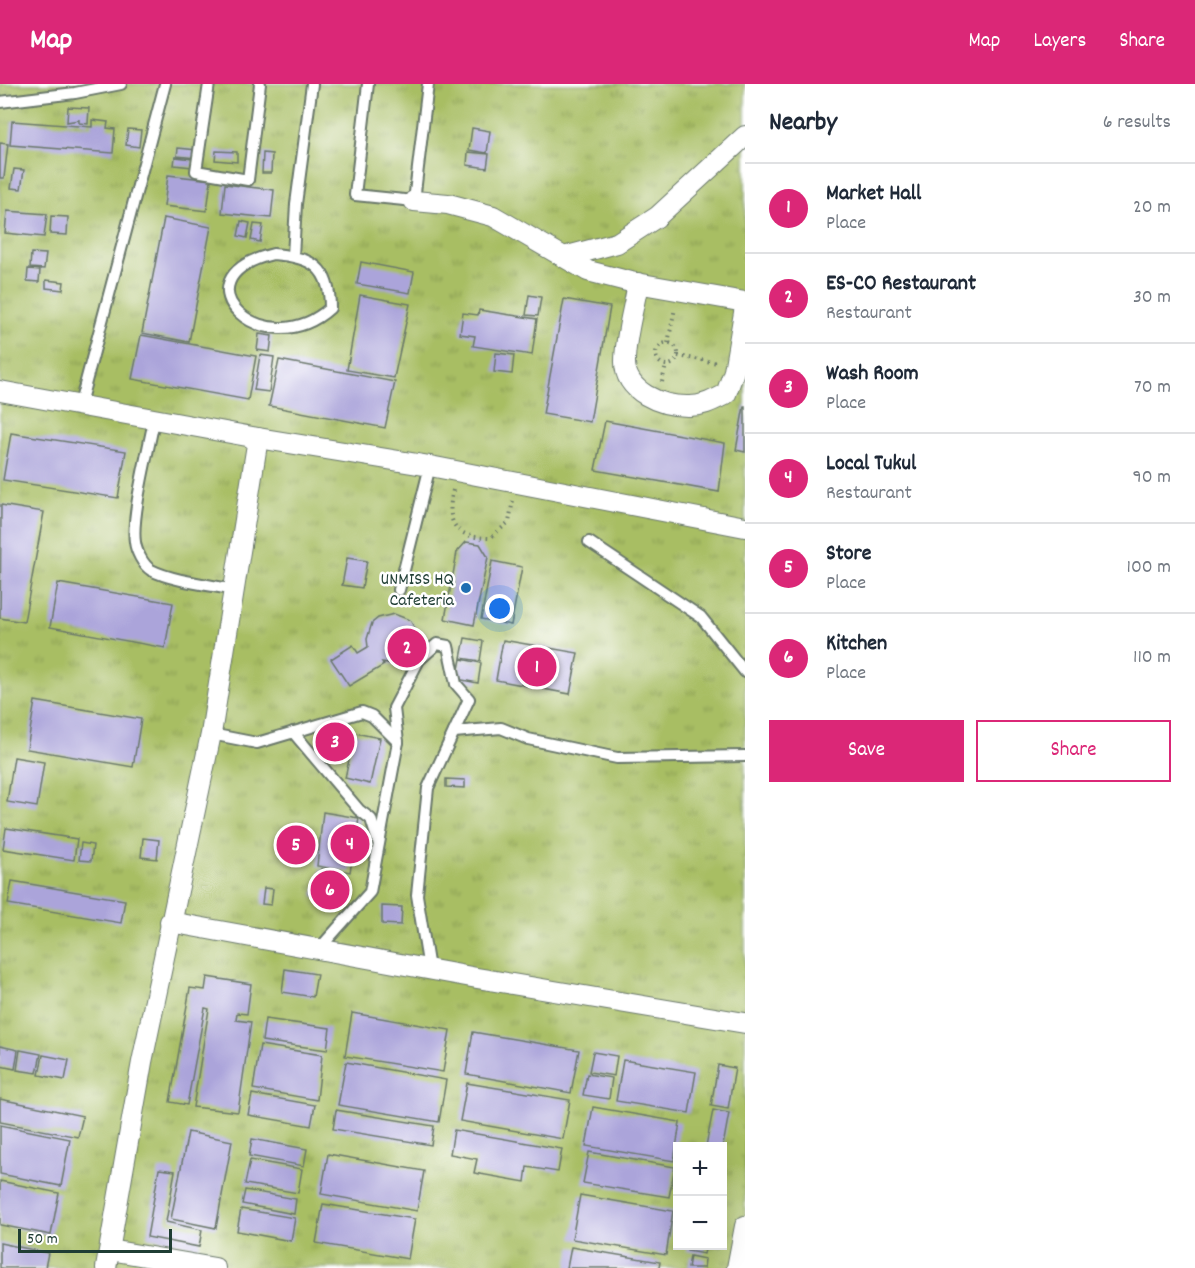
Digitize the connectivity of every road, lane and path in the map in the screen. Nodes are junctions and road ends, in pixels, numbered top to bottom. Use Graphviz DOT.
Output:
graph roads {
  1 [pos="121,84"];
  2 [pos="165,84"];
  3 [pos="209,84"];
  4 [pos="260,84"];
  5 [pos="312,84"];
  6 [pos="368,84"];
  7 [pos="428,84"];
  8 [pos="0,102"];
  9 [pos="745,136"];
  10 [pos="414,201"];
  11 [pos="293,256"];
  12 [pos="564,257"];
  13 [pos="638,283"];
  14 [pos="745,302"];
  15 [pos="667,303"];
  16 [pos="675,304"];
  17 [pos="686,306"];
  18 [pos="745,307"];
  19 [pos="668,343"];
  20 [pos="648,350"];
  21 [pos="656,351"];
  22 [pos="721,353"];
  23 [pos="678,356"];
  24 [pos="666,365"];
  25 [pos="653,382"];
  26 [pos="662,386"];
  27 [pos="669,389"];
  28 [pos="0,391"];
  29 [pos="80,404"];
  30 [pos="154,420"];
  31 [pos="258,438"];
  32 [pos="430,466"];
  33 [pos="457,471"];
  34 [pos="516,482"];
  35 [pos="745,527"];
  36 [pos="589,542"];
  37 [pos="236,590"];
  38 [pos="399,590"];
  39 [pos="745,672"];
  40 [pos="293,732"];
  41 [pos="454,732"];
  42 [pos="211,734"];
  43 [pos="398,742"];
  44 [pos="745,756"];
  45 [pos="379,845"];
  46 [pos="170,922"];
  47 [pos="319,949"];
  48 [pos="429,969"];
  49 [pos="745,1023"];
  50 [pos="745,1226"];
  51 [pos="108,1259"];
  52 [pos="215,1268"];
  53 [pos="737,1268"];
  1 -- 8 [label="lane"];
  2 -- 29 [label="lane"];
  3 -- 4 [label="lane"];
  5 -- 11 [label="lane"];
  6 -- 10 [label="lane"];
  7 -- 10 [label="lane"];
  9 -- 12 [label="street"];
  10 -- 12 [label="street"];
  11 -- 11 [label="lane"];
  12 -- 13 [label="street"];
  13 -- 14 [label="street"];
  13 -- 18 [label="street"];
  15 -- 16 [label="path"];
  16 -- 17 [label="path"];
  16 -- 19 [label="path"];
  19 -- 21 [label="path"];
  19 -- 23 [label="path"];
  20 -- 21 [label="path"];
  21 -- 24 [label="path"];
  22 -- 23 [label="path"];
  23 -- 24 [label="path"];
  24 -- 26 [label="path"];
  25 -- 26 [label="path"];
  26 -- 27 [label="path"];
  28 -- 29 [label="street"];
  29 -- 30 [label="street"];
  30 -- 31 [label="street"];
  30 -- 37 [label="lane"];
  31 -- 32 [label="street"];
  31 -- 37 [label="street"];
  32 -- 33 [label="street"];
  32 -- 38 [label="lane"];
  33 -- 34 [label="street"];
  33 -- 34 [label="path"];
  34 -- 35 [label="street"];
  36 -- 39 [label="lane"];
  37 -- 42 [label="street"];
  40 -- 42 [label="lane"];
  40 -- 43 [label="lane"];
  40 -- 45 [label="lane"];
  41 -- 43 [label="lane"];
  41 -- 44 [label="lane"];
  41 -- 48 [label="lane"];
  42 -- 46 [label="street"];
  43 -- 45 [label="lane"];
  45 -- 47 [label="lane"];
  46 -- 47 [label="street"];
  46 -- 51 [label="street"];
  47 -- 48 [label="street"];
  48 -- 49 [label="street"];
  50 -- 53 [label="street"];
  51 -- 52 [label="street"];
}
